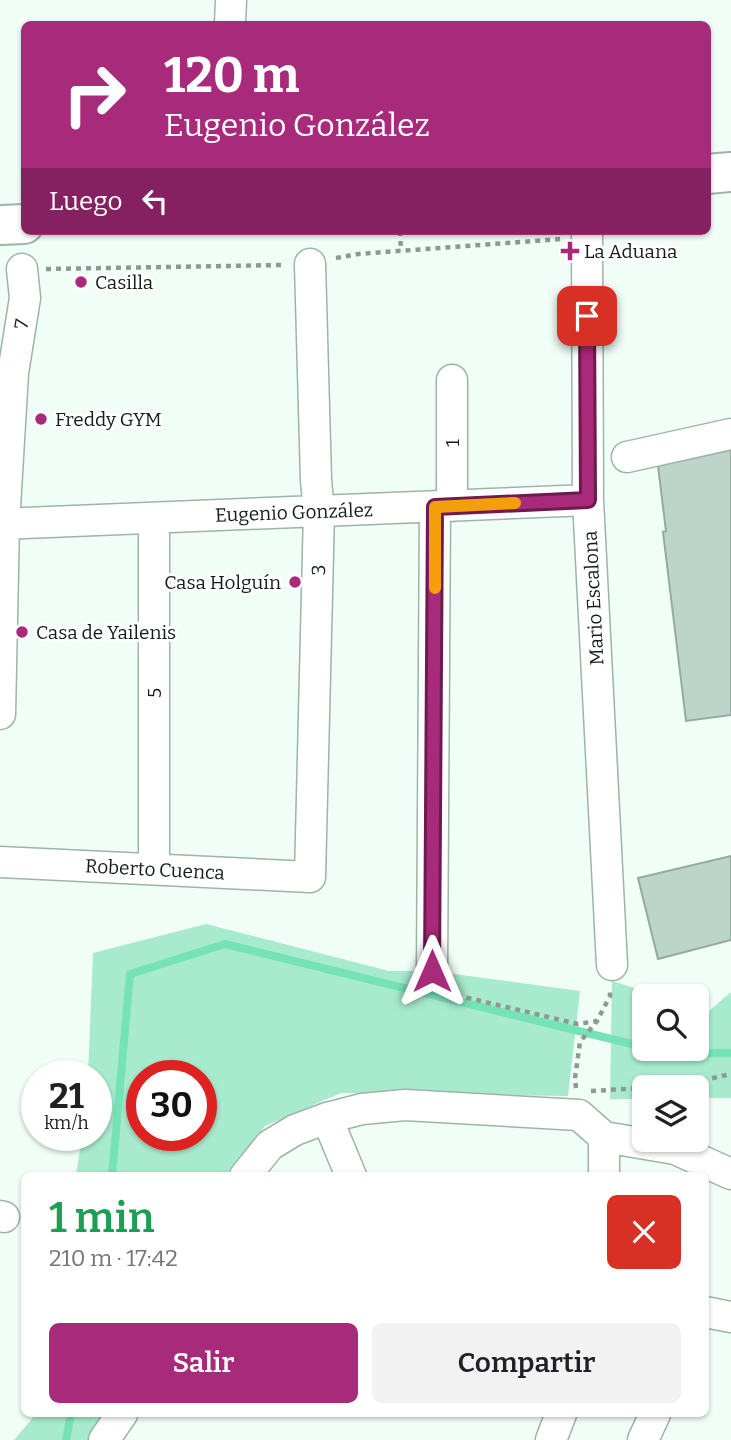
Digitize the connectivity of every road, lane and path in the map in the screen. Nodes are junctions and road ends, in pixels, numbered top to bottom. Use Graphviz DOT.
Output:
graph roads {
  1 [pos="231,0"];
  2 [pos="230,21"];
  3 [pos="731,172"];
  4 [pos="711,174"];
  5 [pos="0,225"];
  6 [pos="21,225"];
  7 [pos="400,235"];
  8 [pos="576,235"];
  9 [pos="587,235"];
  10 [pos="401,251"];
  11 [pos="358,254"];
  12 [pos="310,264"];
  13 [pos="22,269"];
  14 [pos="452,380"];
  15 [pos="731,434"];
  16 [pos="627,457"];
  17 [pos="588,500"];
  18 [pos="444,506"];
  19 [pos="319,512"];
  20 [pos="155,518"];
  21 [pos="2,524"];
  22 [pos="0,714"];
  23 [pos="0,862"];
  24 [pos="155,868"];
  25 [pos="310,877"];
  26 [pos="612,965"];
  27 [pos="432,971"];
  28 [pos="731,1074"];
  29 [pos="709,1079"];
  30 [pos="632,1091"];
  31 [pos="578,1103"];
  32 [pos="327,1118"];
  33 [pos="604,1137"];
  34 [pos="248,1172"];
  35 [pos="349,1172"];
  36 [pos="604,1172"];
  37 [pos="731,1174"];
  38 [pos="709,1313"];
  39 [pos="731,1317"];
  40 [pos="120,1417"];
  41 [pos="560,1417"];
  42 [pos="654,1417"];
  43 [pos="104,1440"];
  44 [pos="551,1440"];
  45 [pos="643,1440"];
  1 -- 2 [label="street"];
  3 -- 4 [label="main road"];
  5 -- 6 [label="main road"];
  7 -- 10 [label="path"];
  8 -- 10 [label="path"];
  9 -- 17 [label="street, Mario Escalona"];
  10 -- 11 [label="path"];
  12 -- 13 [label="path"];
  12 -- 19 [label="street, 3"];
  13 -- 21 [label="street, 7"];
  14 -- 18 [label="street, 1"];
  15 -- 16 [label="street"];
  17 -- 18 [label="street, Eugenio González"];
  17 -- 26 [label="street, Mario Escalona"];
  18 -- 19 [label="street, Eugenio González"];
  18 -- 27 [label="street, 1"];
  19 -- 20 [label="street, Eugenio González"];
  19 -- 25 [label="street, 3"];
  20 -- 21 [label="street, Eugenio González"];
  20 -- 24 [label="street, 5"];
  21 -- 22 [label="street, 7"];
  23 -- 24 [label="street, Roberto Cuenca"];
  24 -- 25 [label="street, Roberto Cuenca"];
  27 -- 31 [label="path"];
  28 -- 29 [label="path"];
  30 -- 31 [label="path"];
  31 -- 32 [label="street"];
  31 -- 33 [label="street"];
  32 -- 34 [label="street"];
  32 -- 35 [label="street"];
  33 -- 36 [label="street"];
  33 -- 37 [label="street"];
  38 -- 39 [label="street"];
  40 -- 43 [label="street"];
  41 -- 44 [label="street"];
  42 -- 45 [label="street"];
}
